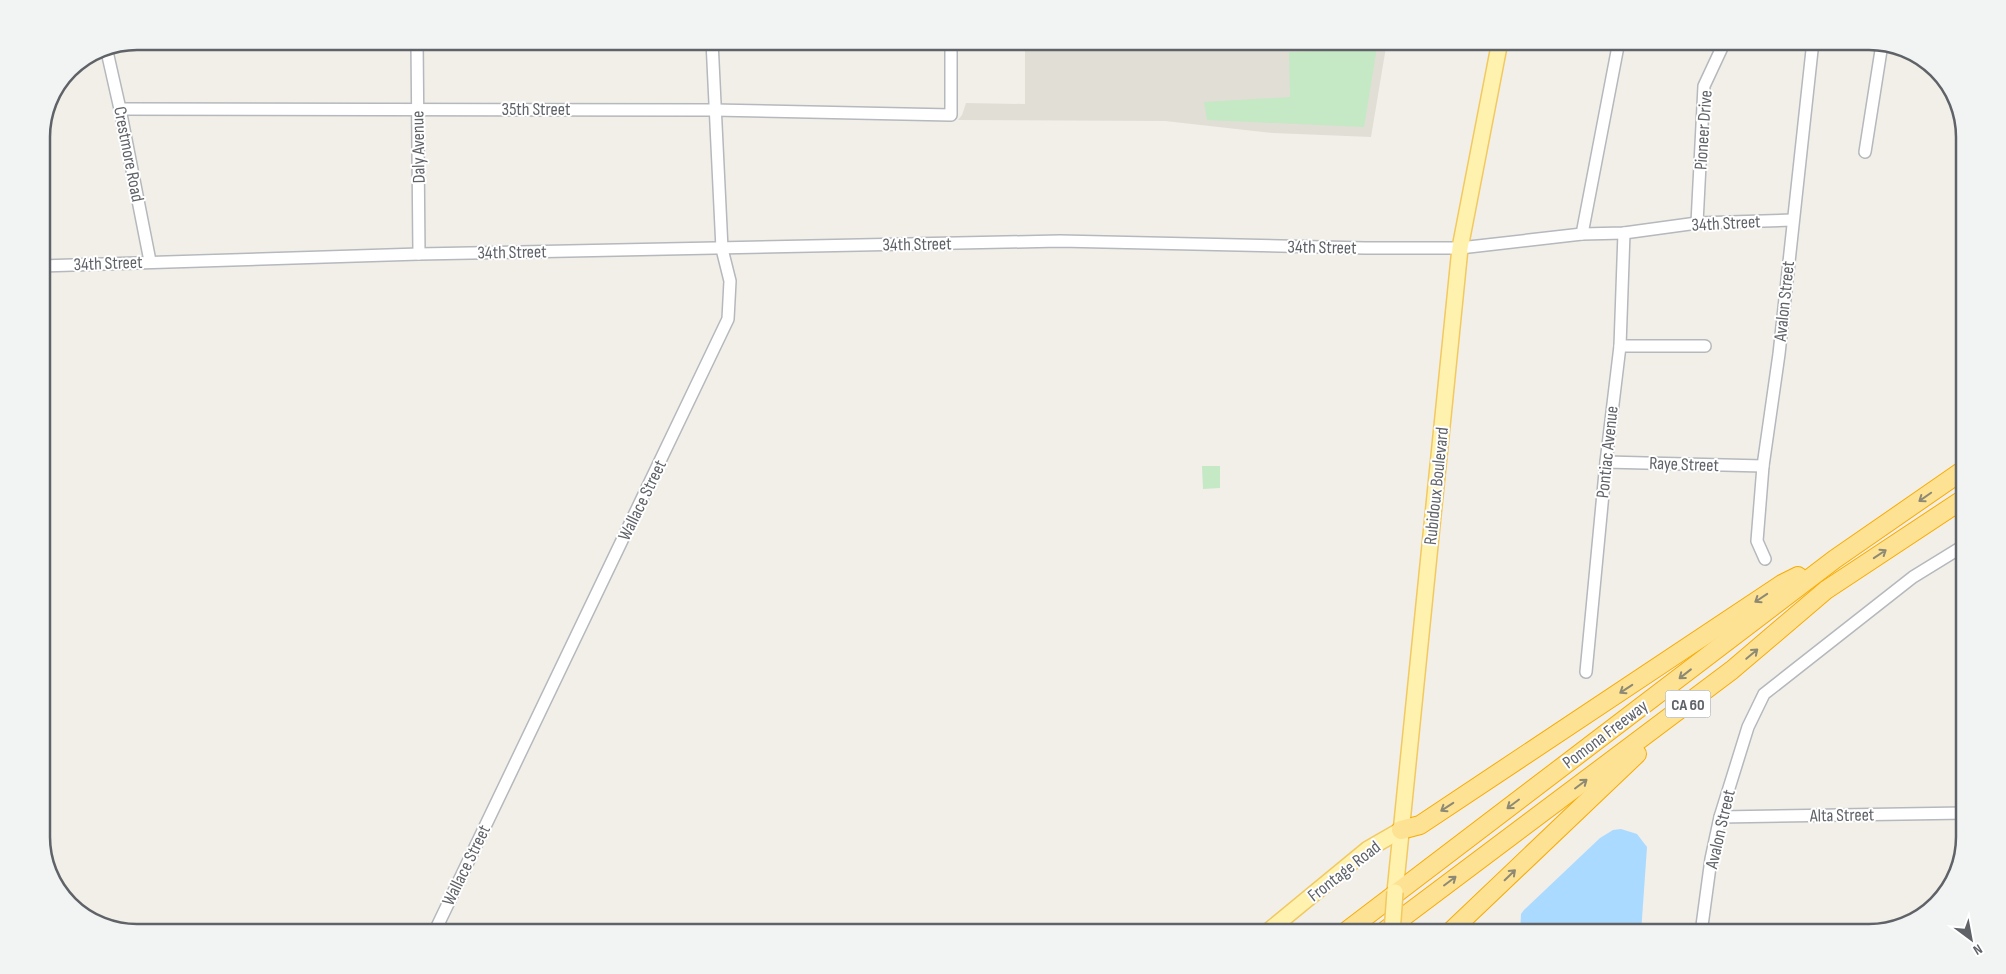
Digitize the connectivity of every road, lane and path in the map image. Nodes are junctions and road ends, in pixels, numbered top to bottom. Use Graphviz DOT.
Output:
graph roads {
  1 [pos="417,50"];
  2 [pos="712,50"];
  3 [pos="951,50"];
  4 [pos="1498,50"];
  5 [pos="1617,50"];
  6 [pos="1721,50"];
  7 [pos="1812,50"];
  8 [pos="1881,51"];
  9 [pos="108,56"];
  10 [pos="417,108"];
  11 [pos="120,109"];
  12 [pos="714,110"];
  13 [pos="1865,152"];
  14 [pos="1792,220"];
  15 [pos="1697,223"];
  16 [pos="1624,233"];
  17 [pos="1582,234"];
  18 [pos="1460,248"];
  19 [pos="722,249"];
  20 [pos="419,254"];
  21 [pos="150,261"];
  22 [pos="50,266"];
  23 [pos="1620,346"];
  24 [pos="1705,346"];
  25 [pos="1606,462"];
  26 [pos="1763,466"];
  27 [pos="1956,475"];
  28 [pos="1956,504"];
  29 [pos="1956,551"];
  30 [pos="1765,559"];
  31 [pos="1835,559"];
  32 [pos="1732,670"];
  33 [pos="1586,672"];
  34 [pos="1956,813"];
  35 [pos="1720,817"];
  36 [pos="1401,830"];
  37 [pos="438,924"];
  38 [pos="1277,924"];
  39 [pos="1356,924"];
  40 [pos="1393,924"];
  41 [pos="1394,924"];
  42 [pos="1458,924"];
  43 [pos="1703,924"];
  1 -- 10 [label="street, Daly Avenue"];
  2 -- 12 [label="street, Wallace Street"];
  3 -- 12 [label="street, 35th Street"];
  4 -- 18 [label="main road, Rubidoux Boulevard"];
  5 -- 17 [label="street"];
  6 -- 15 [label="street, Pioneer Drive"];
  7 -- 14 [label="street, Avalon Street"];
  8 -- 13 [label="street"];
  9 -- 11 [label="street, Crestmore Road"];
  10 -- 11 [label="street, 35th Street"];
  10 -- 12 [label="street, 35th Street"];
  10 -- 20 [label="street, Daly Avenue"];
  11 -- 21 [label="street, Crestmore Road"];
  12 -- 19 [label="street, Wallace Street"];
  14 -- 15 [label="street, 34th Street"];
  14 -- 26 [label="street, Avalon Street"];
  15 -- 16 [label="street, 34th Street"];
  16 -- 17 [label="street, 34th Street"];
  16 -- 23 [label="street, Pontiac Avenue"];
  17 -- 18 [label="street, 34th Street"];
  18 -- 19 [label="street, 34th Street"];
  18 -- 36 [label="main road, Rubidoux Boulevard"];
  19 -- 20 [label="street, 34th Street"];
  19 -- 37 [label="street, Wallace Street"];
  20 -- 21 [label="street, 34th Street"];
  21 -- 22 [label="street, 34th Street"];
  23 -- 24 [label="street"];
  23 -- 25 [label="street, Pontiac Avenue"];
  25 -- 26 [label="street, Raye Street"];
  25 -- 33 [label="street, Pontiac Avenue"];
  26 -- 30 [label="street, Avalon Street"];
  27 -- 31 [label="highway, Pomona Freeway / CA 60, one-way"];
  32 -- 28 [label="highway, Pomona Freeway / CA 60, one-way"];
  29 -- 35 [label="street, Avalon Street"];
  31 -- 36 [label="highway, one-way"];
  31 -- 39 [label="highway, Pomona Freeway / CA 60, one-way"];
  41 -- 32 [label="highway, Pomona Freeway / CA 60, one-way"];
  42 -- 32 [label="highway, one-way"];
  34 -- 35 [label="street, Alta Street"];
  35 -- 43 [label="street, Avalon Street"];
  36 -- 38 [label="main road, Frontage Road"];
  36 -- 40 [label="main road, Rubidoux Boulevard, bridge"];
}
